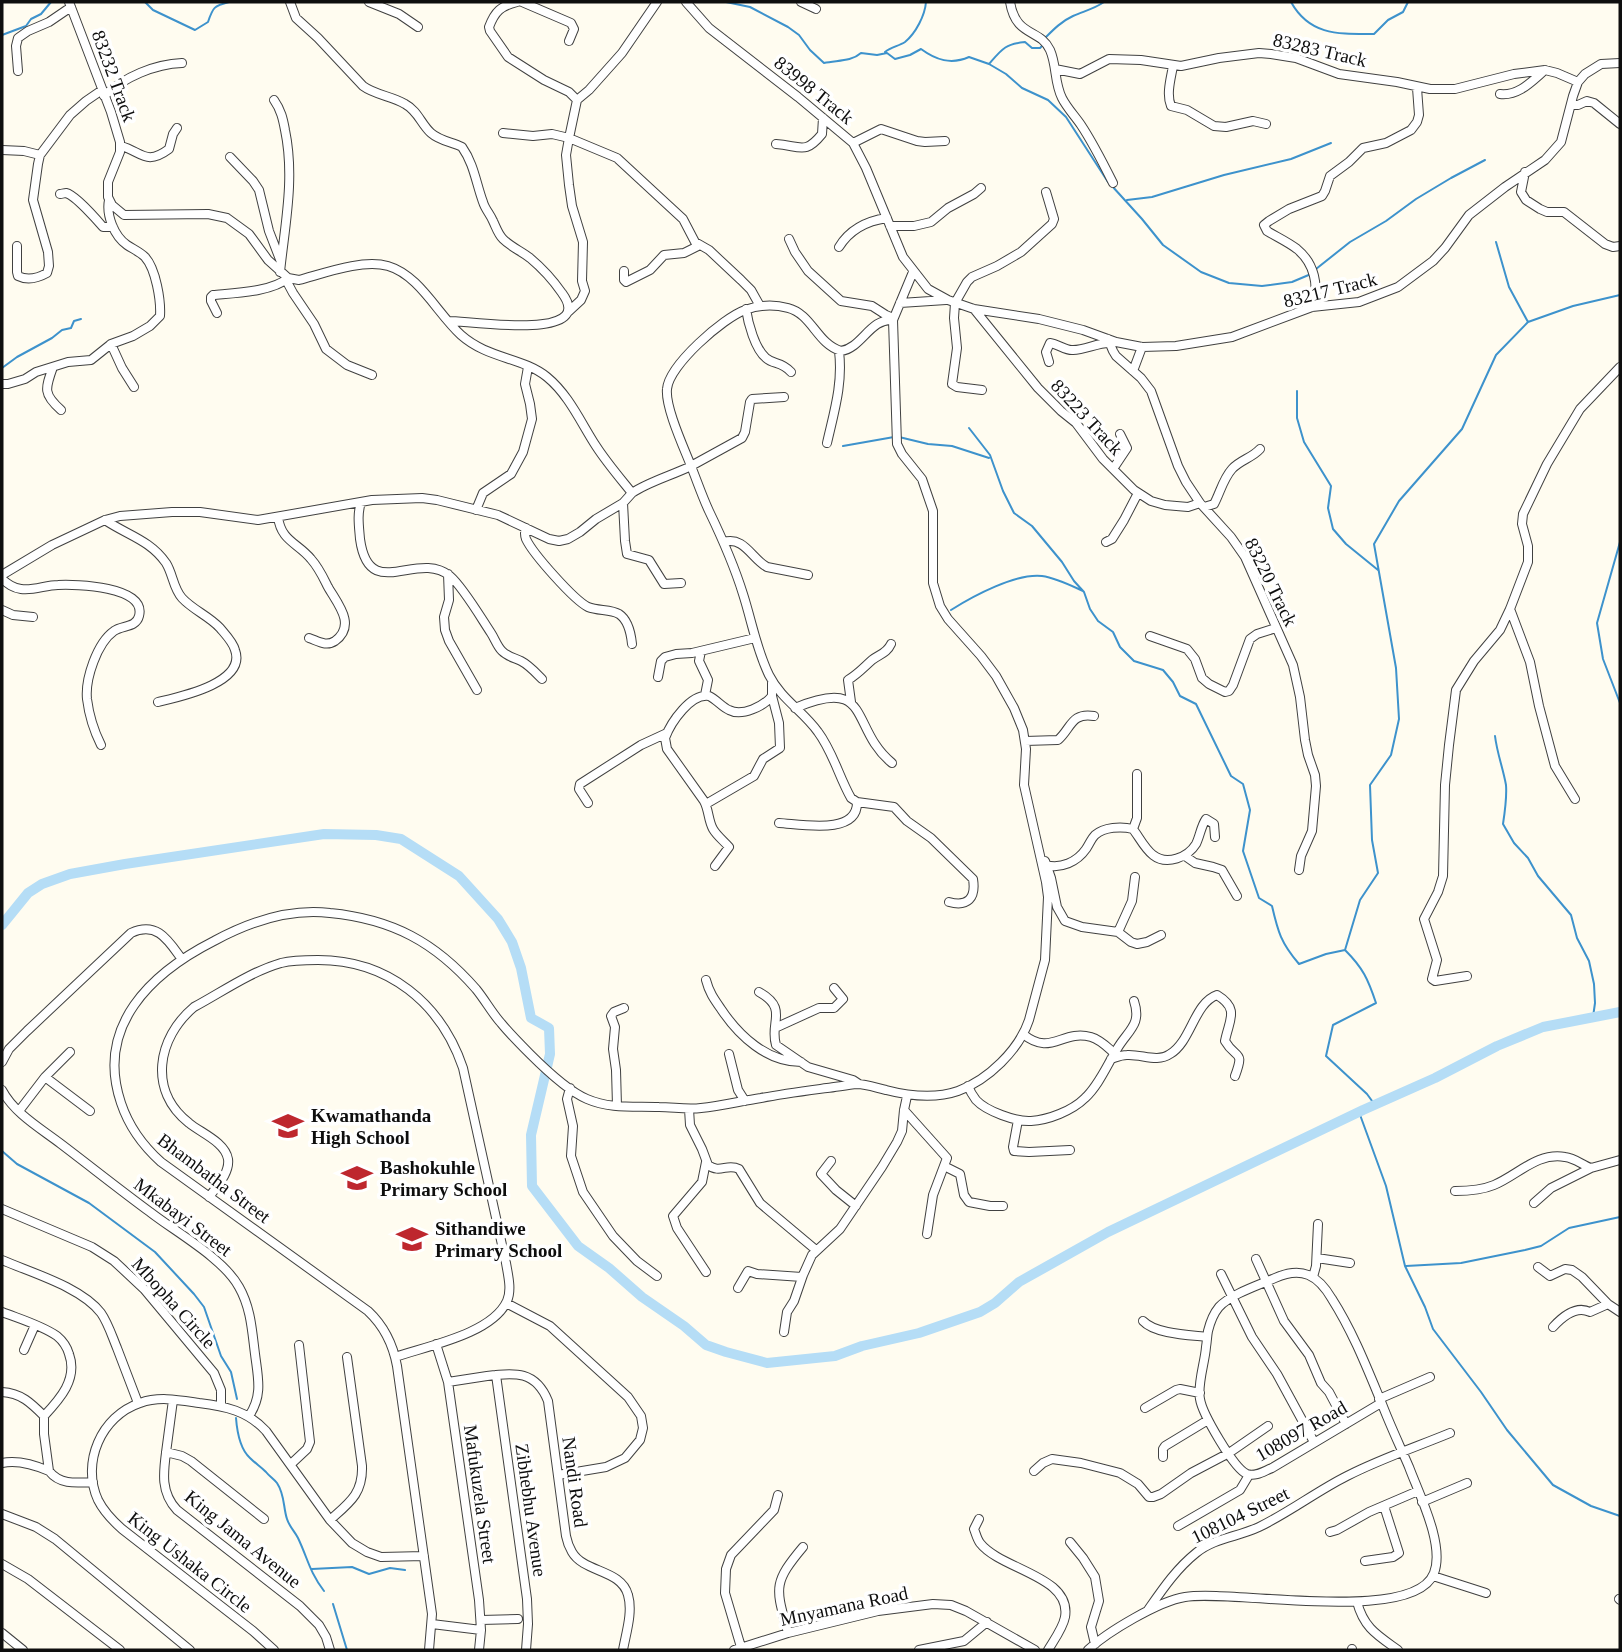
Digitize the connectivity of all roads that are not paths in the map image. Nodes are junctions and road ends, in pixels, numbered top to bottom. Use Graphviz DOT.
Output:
graph roads {
  1 [pos="290,2"];
  2 [pos="369,2"];
  3 [pos="519,2"];
  4 [pos="657,2"];
  5 [pos="686,2"];
  6 [pos="801,2"];
  7 [pos="1010,2"];
  8 [pos="70,4"];
  9 [pos="816,9"];
  10 [pos="418,27"];
  11 [pos="569,41"];
  12 [pos="182,62"];
  13 [pos="1620,62"];
  14 [pos="1173,66"];
  15 [pos="1055,69"];
  16 [pos="1545,70"];
  17 [pos="18,71"];
  18 [pos="1578,82"];
  19 [pos="1417,88"];
  20 [pos="103,93"];
  21 [pos="1500,94"];
  22 [pos="274,100"];
  23 [pos="577,100"];
  24 [pos="1572,105"];
  25 [pos="823,118"];
  26 [pos="1266,124"];
  27 [pos="1620,124"];
  28 [pos="177,128"];
  29 [pos="503,133"];
  30 [pos="569,138"];
  31 [pos="945,141"];
  32 [pos="776,144"];
  33 [pos="853,144"];
  34 [pos="121,146"];
  35 [pos="2,150"];
  36 [pos="40,155"];
  37 [pos="230,157"];
  38 [pos="1525,172"];
  39 [pos="1113,183"];
  40 [pos="981,188"];
  41 [pos="1046,192"];
  42 [pos="60,194"];
  43 [pos="109,200"];
  44 [pos="889,222"];
  45 [pos="113,227"];
  46 [pos="789,239"];
  47 [pos="699,245"];
  48 [pos="17,246"];
  49 [pos="1620,246"];
  50 [pos="839,247"];
  51 [pos="281,262"];
  52 [pos="624,271"];
  53 [pos="280,272"];
  54 [pos="913,272"];
  55 [pos="287,279"];
  56 [pos="952,301"];
  57 [pos="900,303"];
  58 [pos="760,306"];
  59 [pos="1312,307"];
  60 [pos="746,309"];
  61 [pos="974,309"];
  62 [pos="568,311"];
  63 [pos="217,313"];
  64 [pos="893,319"];
  65 [pos="448,321"];
  66 [pos="1109,341"];
  67 [pos="111,344"];
  68 [pos="1142,347"];
  69 [pos="839,351"];
  70 [pos="1049,362"];
  71 [pos="53,367"];
  72 [pos="527,367"];
  73 [pos="1620,367"];
  74 [pos="1133,371"];
  75 [pos="791,372"];
  76 [pos="372,375"];
  77 [pos="2,384"];
  78 [pos="134,387"];
  79 [pos="982,390"];
  80 [pos="784,397"];
  81 [pos="61,410"];
  82 [pos="1120,434"];
  83 [pos="827,443"];
  84 [pos="1260,449"];
  85 [pos="691,466"];
  86 [pos="1113,469"];
  87 [pos="1138,493"];
  88 [pos="632,494"];
  89 [pos="1195,495"];
  90 [pos="361,502"];
  91 [pos="623,503"];
  92 [pos="1202,505"];
  93 [pos="1188,507"];
  94 [pos="476,510"];
  95 [pos="278,517"];
  96 [pos="105,520"];
  97 [pos="526,528"];
  98 [pos="1106,541"];
  99 [pos="724,542"];
  100 [pos="448,575"];
  101 [pos="808,575"];
  102 [pos="2,577"];
  103 [pos="681,583"];
  104 [pos="1510,609"];
  105 [pos="2,610"];
  106 [pos="33,617"];
  107 [pos="1276,628"];
  108 [pos="1150,636"];
  109 [pos="755,638"];
  110 [pos="309,639"];
  111 [pos="632,643"];
  112 [pos="891,644"];
  113 [pos="701,650"];
  114 [pos="658,677"];
  115 [pos="541,679"];
  116 [pos="772,680"];
  117 [pos="477,690"];
  118 [pos="705,695"];
  119 [pos="772,696"];
  120 [pos="158,702"];
  121 [pos="851,702"];
  122 [pos="795,708"];
  123 [pos="1094,716"];
  124 [pos="667,733"];
  125 [pos="1025,741"];
  126 [pos="101,745"];
  127 [pos="892,763"];
  128 [pos="1136,774"];
  129 [pos="1575,799"];
  130 [pos="856,802"];
  131 [pos="588,803"];
  132 [pos="706,804"];
  133 [pos="779,823"];
  134 [pos="1133,829"];
  135 [pos="1215,837"];
  136 [pos="1038,854"];
  137 [pos="1185,856"];
  138 [pos="1046,865"];
  139 [pos="715,866"];
  140 [pos="1299,870"];
  141 [pos="1135,877"];
  142 [pos="1237,896"];
  143 [pos="949,902"];
  144 [pos="1118,932"];
  145 [pos="1161,934"];
  146 [pos="181,958"];
  147 [pos="1467,976"];
  148 [pos="706,980"];
  149 [pos="834,988"];
  150 [pos="759,992"];
  151 [pos="1134,1001"];
  152 [pos="624,1008"];
  153 [pos="775,1028"];
  154 [pos="1023,1034"];
  155 [pos="69,1052"];
  156 [pos="729,1054"];
  157 [pos="1113,1056"];
  158 [pos="2,1062"];
  159 [pos="801,1062"];
  160 [pos="832,1073"];
  161 [pos="1235,1076"];
  162 [pos="45,1077"];
  163 [pos="859,1084"];
  164 [pos="968,1086"];
  165 [pos="821,1089"];
  166 [pos="2,1090"];
  167 [pos="572,1090"];
  168 [pos="907,1096"];
  169 [pos="745,1101"];
  170 [pos="617,1106"];
  171 [pos="689,1109"];
  172 [pos="904,1110"];
  173 [pos="19,1111"];
  174 [pos="90,1111"];
  175 [pos="1017,1120"];
  176 [pos="1070,1150"];
  177 [pos="1620,1160"];
  178 [pos="831,1161"];
  179 [pos="706,1162"];
  180 [pos="944,1166"];
  181 [pos="1591,1168"];
  182 [pos="1455,1191"];
  183 [pos="209,1197"];
  184 [pos="1534,1203"];
  185 [pos="856,1206"];
  186 [pos="1003,1206"];
  187 [pos="2,1209"];
  188 [pos="1318,1224"];
  189 [pos="927,1234"];
  190 [pos="817,1250"];
  191 [pos="1317,1258"];
  192 [pos="1256,1259"];
  193 [pos="2,1260"];
  194 [pos="1350,1264"];
  195 [pos="1538,1267"];
  196 [pos="706,1272"];
  197 [pos="1221,1274"];
  198 [pos="657,1276"];
  199 [pos="1313,1277"];
  200 [pos="802,1278"];
  201 [pos="1266,1282"];
  202 [pos="738,1288"];
  203 [pos="1233,1297"];
  204 [pos="506,1303"];
  205 [pos="1608,1304"];
  206 [pos="2,1312"];
  207 [pos="1620,1312"];
  208 [pos="1143,1321"];
  209 [pos="34,1325"];
  210 [pos="1553,1326"];
  211 [pos="783,1332"];
  212 [pos="1207,1337"];
  213 [pos="436,1343"];
  214 [pos="299,1345"];
  215 [pos="24,1350"];
  216 [pos="347,1357"];
  217 [pos="395,1357"];
  218 [pos="496,1375"];
  219 [pos="1430,1377"];
  220 [pos="448,1382"];
  221 [pos="2,1392"];
  222 [pos="1200,1393"];
  223 [pos="173,1400"];
  224 [pos="1380,1401"];
  225 [pos="138,1403"];
  226 [pos="220,1405"];
  227 [pos="1145,1408"];
  228 [pos="44,1416"];
  229 [pos="249,1416"];
  230 [pos="1208,1420"];
  231 [pos="1346,1424"];
  232 [pos="1268,1426"];
  233 [pos="1450,1433"];
  234 [pos="1314,1442"];
  235 [pos="166,1452"];
  236 [pos="1229,1453"];
  237 [pos="1402,1453"];
  238 [pos="1163,1457"];
  239 [pos="2,1463"];
  240 [pos="291,1464"];
  241 [pos="48,1471"];
  242 [pos="1034,1471"];
  243 [pos="558,1475"];
  244 [pos="1250,1475"];
  245 [pos="93,1482"];
  246 [pos="1467,1483"];
  247 [pos="1419,1491"];
  248 [pos="778,1496"];
  249 [pos="1422,1502"];
  250 [pos="1384,1506"];
  251 [pos="2,1514"];
  252 [pos="264,1519"];
  253 [pos="979,1519"];
  254 [pos="330,1520"];
  255 [pos="1178,1526"];
  256 [pos="1330,1532"];
  257 [pos="1070,1542"];
  258 [pos="803,1547"];
  259 [pos="424,1556"];
  260 [pos="1365,1562"];
  261 [pos="2,1564"];
  262 [pos="1433,1576"];
  263 [pos="1486,1593"];
  264 [pos="1357,1602"];
  265 [pos="1148,1611"];
  266 [pos="518,1619"];
  267 [pos="481,1620"];
  268 [pos="987,1622"];
  269 [pos="432,1624"];
  270 [pos="481,1630"];
  271 [pos="2,1633"];
  272 [pos="788,1633"];
  273 [pos="1092,1647"];
  274 [pos="737,1648"];
  275 [pos="23,1650"];
  276 [pos="120,1650"];
  277 [pos="190,1650"];
  278 [pos="274,1650"];
  279 [pos="330,1650"];
  280 [pos="429,1650"];
  281 [pos="479,1650"];
  282 [pos="526,1650"];
  283 [pos="623,1650"];
  284 [pos="919,1650"];
  285 [pos="1035,1650"];
  286 [pos="1048,1650"];
  287 [pos="1398,1650"];
  1 -- 62 [label="street"];
  2 -- 10 [label="street"];
  3 -- 11 [label="street"];
  3 -- 23 [label="street"];
  4 -- 23 [label="street"];
  5 -- 25 [label="street, 83998 Track"];
  6 -- 9 [label="street"];
  7 -- 15 [label="street"];
  8 -- 17 [label="street"];
  8 -- 20 [label="street, 83232 Track"];
  12 -- 20 [label="street"];
  13 -- 18 [label="street"];
  14 -- 15 [label="street, 83283 Track"];
  14 -- 19 [label="street, 83283 Track"];
  14 -- 26 [label="street"];
  15 -- 39 [label="street"];
  16 -- 18 [label="street, 83283 Track"];
  16 -- 19 [label="street, 83283 Track"];
  16 -- 21 [label="street"];
  18 -- 24 [label="street, 83217 Track"];
  19 -- 59 [label="street"];
  20 -- 34 [label="street, 83232 Track"];
  20 -- 36 [label="street"];
  22 -- 51 [label="street"];
  23 -- 30 [label="street"];
  24 -- 27 [label="street"];
  24 -- 38 [label="street, 83217 Track"];
  25 -- 32 [label="street"];
  25 -- 33 [label="street, 83998 Track"];
  28 -- 34 [label="street"];
  29 -- 30 [label="street"];
  30 -- 47 [label="street"];
  30 -- 62 [label="street"];
  31 -- 33 [label="street"];
  33 -- 44 [label="street, 83998 Track"];
  34 -- 43 [label="street, 83232 Track"];
  35 -- 36 [label="street"];
  36 -- 48 [label="street"];
  37 -- 51 [label="street"];
  38 -- 49 [label="street"];
  38 -- 59 [label="street, 83217 Track"];
  40 -- 44 [label="street"];
  41 -- 56 [label="street"];
  42 -- 45 [label="street"];
  43 -- 45 [label="street, 83232 Track"];
  43 -- 53 [label="street"];
  44 -- 50 [label="street"];
  44 -- 54 [label="street, 83998 Track"];
  45 -- 67 [label="street"];
  46 -- 64 [label="street"];
  47 -- 52 [label="street"];
  47 -- 58 [label="street"];
  51 -- 53 [label="street"];
  53 -- 55 [label="street"];
  54 -- 56 [label="street, 83217 Track"];
  54 -- 57 [label="street"];
  55 -- 63 [label="street"];
  55 -- 65 [label="street"];
  55 -- 76 [label="street"];
  56 -- 57 [label="street, 83217 Track"];
  56 -- 61 [label="street, 83217 Track"];
  56 -- 79 [label="street"];
  57 -- 64 [label="street"];
  58 -- 60 [label="street"];
  58 -- 69 [label="street"];
  59 -- 68 [label="street, 83217 Track"];
  60 -- 75 [label="street"];
  60 -- 85 [label="street"];
  61 -- 66 [label="street, 83217 Track"];
  61 -- 86 [label="street, 83223 Track"];
  62 -- 65 [label="street"];
  64 -- 69 [label="street"];
  64 -- 125 [label="street"];
  65 -- 72 [label="street"];
  66 -- 68 [label="street, 83217 Track"];
  66 -- 70 [label="street"];
  66 -- 74 [label="street, 83220 Track"];
  67 -- 71 [label="street"];
  67 -- 78 [label="street"];
  68 -- 74 [label="street"];
  69 -- 83 [label="street"];
  71 -- 77 [label="street"];
  71 -- 81 [label="street"];
  72 -- 88 [label="street"];
  72 -- 94 [label="street"];
  73 -- 104 [label="street"];
  74 -- 89 [label="street, 83220 Track"];
  80 -- 85 [label="street"];
  82 -- 86 [label="street"];
  84 -- 92 [label="street"];
  85 -- 88 [label="street"];
  85 -- 99 [label="street"];
  86 -- 87 [label="street, 83223 Track"];
  87 -- 93 [label="street, 83223 Track"];
  87 -- 98 [label="street"];
  88 -- 91 [label="street"];
  89 -- 92 [label="street, 83220 Track"];
  89 -- 93 [label="street"];
  90 -- 94 [label="street"];
  90 -- 95 [label="street"];
  90 -- 100 [label="street"];
  91 -- 97 [label="street"];
  91 -- 103 [label="street"];
  92 -- 93 [label="street, 83223 Track"];
  92 -- 107 [label="street, 83220 Track"];
  94 -- 97 [label="street"];
  95 -- 96 [label="street"];
  95 -- 110 [label="street"];
  96 -- 102 [label="street"];
  96 -- 120 [label="street"];
  97 -- 111 [label="street"];
  99 -- 101 [label="street"];
  99 -- 109 [label="street"];
  100 -- 115 [label="street"];
  100 -- 117 [label="street"];
  102 -- 126 [label="street"];
  104 -- 129 [label="street"];
  104 -- 147 [label="street"];
  105 -- 106 [label="street"];
  107 -- 108 [label="street"];
  107 -- 140 [label="street, 83220 Track"];
  109 -- 113 [label="street"];
  109 -- 116 [label="street"];
  112 -- 121 [label="street"];
  113 -- 114 [label="street"];
  113 -- 118 [label="street"];
  116 -- 119 [label="street"];
  116 -- 122 [label="street"];
  118 -- 119 [label="street"];
  118 -- 124 [label="street"];
  119 -- 132 [label="street"];
  121 -- 122 [label="street"];
  121 -- 127 [label="street"];
  122 -- 130 [label="street"];
  123 -- 125 [label="street"];
  124 -- 131 [label="street"];
  124 -- 132 [label="street"];
  125 -- 136 [label="street"];
  128 -- 134 [label="street"];
  130 -- 133 [label="street"];
  130 -- 143 [label="street"];
  132 -- 139 [label="street"];
  134 -- 137 [label="street"];
  134 -- 138 [label="street"];
  135 -- 137 [label="street"];
  136 -- 138 [label="street"];
  136 -- 154 [label="street"];
  137 -- 142 [label="street"];
  138 -- 144 [label="street"];
  141 -- 144 [label="street"];
  144 -- 145 [label="street"];
  146 -- 158 [label="street"];
  146 -- 167 [label="street, Bhambatha Street"];
  146 -- 183 [label="street, Bhambatha Street"];
  148 -- 159 [label="street"];
  149 -- 153 [label="street"];
  150 -- 153 [label="street"];
  151 -- 157 [label="street"];
  152 -- 170 [label="street"];
  153 -- 159 [label="street"];
  154 -- 157 [label="street"];
  154 -- 164 [label="street"];
  155 -- 162 [label="street"];
  156 -- 169 [label="street"];
  157 -- 161 [label="street"];
  157 -- 175 [label="street"];
  159 -- 160 [label="street"];
  160 -- 163 [label="street"];
  160 -- 165 [label="street"];
  162 -- 173 [label="street"];
  162 -- 174 [label="street"];
  163 -- 165 [label="street, Bhambatha Street"];
  163 -- 168 [label="street"];
  164 -- 168 [label="street"];
  164 -- 175 [label="street"];
  165 -- 169 [label="street, Bhambatha Street"];
  166 -- 173 [label="street, Mkabayi Street"];
  167 -- 170 [label="street, Bhambatha Street"];
  167 -- 198 [label="street"];
  168 -- 172 [label="street"];
  169 -- 171 [label="street, Bhambatha Street"];
  170 -- 171 [label="street, Bhambatha Street"];
  171 -- 179 [label="street"];
  172 -- 180 [label="street"];
  172 -- 185 [label="street"];
  173 -- 229 [label="street, Mkabayi Street"];
  175 -- 176 [label="street"];
  177 -- 181 [label="street"];
  178 -- 185 [label="street"];
  179 -- 190 [label="street"];
  179 -- 196 [label="street"];
  180 -- 186 [label="street"];
  180 -- 189 [label="street"];
  181 -- 182 [label="street"];
  181 -- 184 [label="street"];
  183 -- 204 [label="street"];
  183 -- 217 [label="street, Bhambatha Street"];
  185 -- 190 [label="street"];
  187 -- 226 [label="street, Mbopha Circle"];
  188 -- 191 [label="street"];
  190 -- 200 [label="street"];
  191 -- 194 [label="street"];
  191 -- 199 [label="street"];
  192 -- 201 [label="street"];
  193 -- 225 [label="street"];
  195 -- 205 [label="street"];
  197 -- 203 [label="street"];
  199 -- 201 [label="street, 108097 Road"];
  199 -- 224 [label="street"];
  200 -- 202 [label="street"];
  200 -- 211 [label="street"];
  201 -- 203 [label="street, 108097 Road"];
  201 -- 231 [label="street"];
  203 -- 212 [label="street, 108097 Road"];
  203 -- 234 [label="street"];
  204 -- 213 [label="street"];
  204 -- 243 [label="street"];
  205 -- 207 [label="street"];
  205 -- 210 [label="street"];
  206 -- 209 [label="street"];
  208 -- 212 [label="street"];
  209 -- 215 [label="street"];
  209 -- 228 [label="street"];
  212 -- 222 [label="street, 108097 Road"];
  213 -- 217 [label="street"];
  213 -- 220 [label="street, Mafukuzela Street"];
  214 -- 240 [label="street"];
  216 -- 254 [label="street"];
  217 -- 259 [label="street, Bhambatha Street"];
  218 -- 220 [label="street, Nandi Road"];
  218 -- 243 [label="street, Nandi Road"];
  218 -- 282 [label="street, Zibhebhu Avenue"];
  219 -- 224 [label="street, 108097 Road"];
  220 -- 267 [label="street, Mafukuzela Street"];
  221 -- 228 [label="street"];
  222 -- 227 [label="street"];
  222 -- 230 [label="street, 108097 Road"];
  223 -- 225 [label="street"];
  223 -- 226 [label="street"];
  223 -- 235 [label="street, King Jama Avenue"];
  224 -- 231 [label="street, 108097 Road"];
  224 -- 237 [label="street"];
  225 -- 245 [label="street, King Ushaka Circle"];
  226 -- 229 [label="street"];
  228 -- 241 [label="street"];
  229 -- 240 [label="street"];
  230 -- 236 [label="street, 108097 Road"];
  230 -- 238 [label="street"];
  231 -- 234 [label="street, 108097 Road"];
  232 -- 236 [label="street"];
  233 -- 237 [label="street, 108104 Street"];
  234 -- 244 [label="street, 108097 Road"];
  235 -- 252 [label="street"];
  235 -- 279 [label="street, King Jama Avenue"];
  236 -- 242 [label="street"];
  236 -- 244 [label="street, 108097 Road"];
  237 -- 247 [label="street"];
  237 -- 265 [label="street, 108104 Street"];
  239 -- 241 [label="street"];
  240 -- 254 [label="street"];
  241 -- 245 [label="street"];
  243 -- 283 [label="street, Nandi Road"];
  244 -- 255 [label="street"];
  245 -- 278 [label="street, King Ushaka Circle"];
  246 -- 249 [label="street"];
  247 -- 249 [label="street"];
  247 -- 250 [label="street"];
  248 -- 274 [label="street"];
  249 -- 262 [label="street"];
  250 -- 256 [label="street"];
  250 -- 260 [label="street"];
  251 -- 277 [label="street"];
  253 -- 286 [label="street"];
  254 -- 259 [label="street"];
  257 -- 273 [label="street"];
  258 -- 272 [label="street"];
  259 -- 269 [label="street, Bhambatha Street"];
  261 -- 276 [label="street"];
  262 -- 263 [label="street"];
  262 -- 264 [label="street"];
  264 -- 265 [label="street"];
  264 -- 287 [label="street"];
  265 -- 273 [label="street"];
  266 -- 267 [label="street"];
  267 -- 270 [label="street, Mafukuzela Street"];
  268 -- 272 [label="street, Mnyamana Road"];
  268 -- 284 [label="street"];
  268 -- 285 [label="street, Mnyamana Road"];
  269 -- 270 [label="street"];
  269 -- 280 [label="street, Bhambatha Street"];
  270 -- 281 [label="street, Mafukuzela Street"];
  271 -- 275 [label="street"];
  272 -- 274 [label="street, Mnyamana Road"];
}
